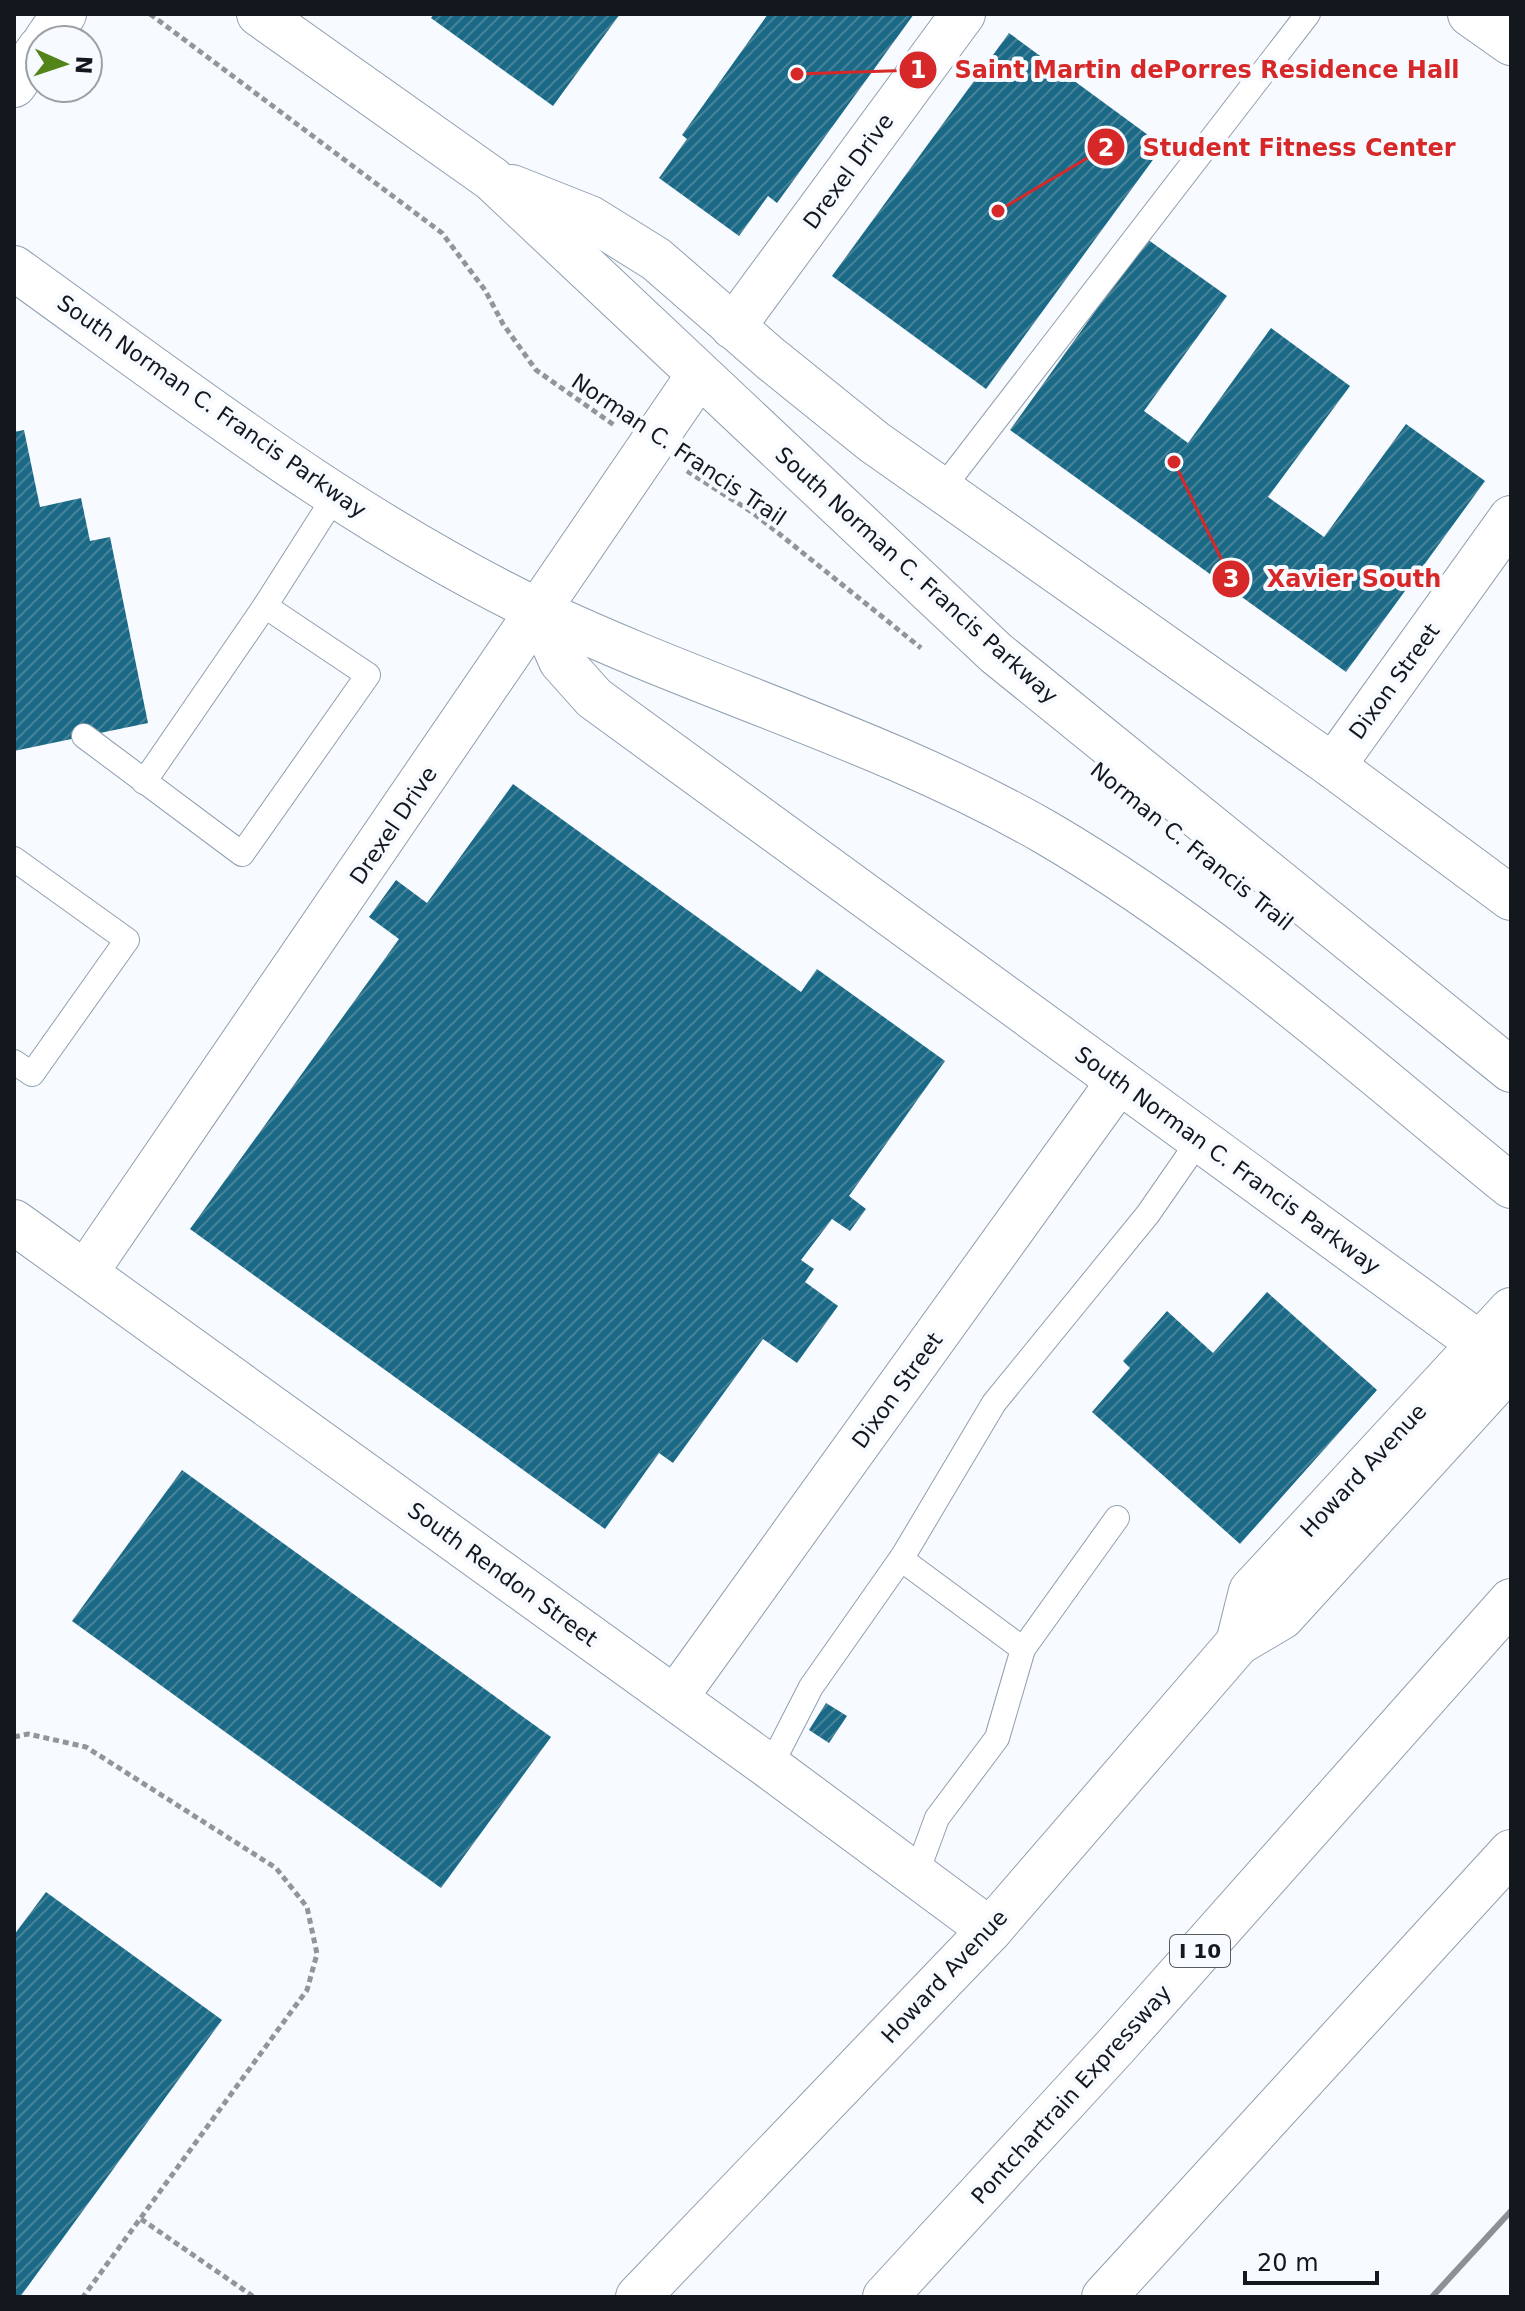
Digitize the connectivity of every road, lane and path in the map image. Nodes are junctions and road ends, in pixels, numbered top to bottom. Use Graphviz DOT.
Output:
graph roads {
  1 [pos="150,14"];
  2 [pos="259,14"];
  3 [pos="963,14"];
  4 [pos="1308,14"];
  5 [pos="1470,14"];
  6 [pos="1511,43"];
  7 [pos="492,179"];
  8 [pos="14,268"];
  9 [pos="733,327"];
  10 [pos="698,376"];
  11 [pos="649,447"];
  12 [pos="942,489"];
  13 [pos="335,496"];
  14 [pos="1511,518"];
  15 [pos="265,606"];
  16 [pos="539,611"];
  17 [pos="924,651"];
  18 [pos="84,736"];
  19 [pos="1333,766"];
  20 [pos="144,782"];
  21 [pos="14,859"];
  22 [pos="1511,898"];
  23 [pos="14,1062"];
  24 [pos="1511,1070"];
  25 [pos="1119,1081"];
  26 [pos="1200,1139"];
  27 [pos="1511,1186"];
  28 [pos="14,1222"];
  29 [pos="86,1272"];
  30 [pos="1511,1310"];
  31 [pos="1495,1355"];
  32 [pos="1117,1518"];
  33 [pos="901,1559"];
  34 [pos="1511,1601"];
  35 [pos="1023,1649"];
  36 [pos="675,1698"];
  37 [pos="14,1737"];
  38 [pos="770,1767"];
  39 [pos="1511,1852"];
  40 [pos="916,1875"];
  41 [pos="990,1930"];
  42 [pos="141,2219"];
  43 [pos="83,2297"];
  44 [pos="254,2297"];
  45 [pos="638,2297"];
  46 [pos="885,2297"];
  47 [pos="1104,2297"];
  1 -- 11 [label="path, Norman C. Francis Trail"];
  2 -- 7 [label="main road, South Norman C. Francis Parkway"];
  3 -- 9 [label="main road, Drexel Drive"];
  4 -- 12 [label="lane"];
  5 -- 6 [label="main road"];
  7 -- 9 [label="main road, South Norman C. Francis Parkway"];
  7 -- 10 [label="main road, South Norman C. Francis Parkway"];
  8 -- 13 [label="main road, South Norman C. Francis Parkway"];
  9 -- 12 [label="main road, South Norman C. Francis Parkway"];
  10 -- 11 [label="main road, Drexel Drive"];
  10 -- 24 [label="main road, South Norman C. Francis Parkway"];
  11 -- 16 [label="main road, Drexel Drive"];
  11 -- 17 [label="path, Norman C. Francis Trail"];
  12 -- 19 [label="main road, South Norman C. Francis Parkway"];
  13 -- 15 [label="lane"];
  13 -- 16 [label="main road, South Norman C. Francis Parkway"];
  14 -- 19 [label="main road, Dixon Street"];
  15 -- 20 [label="lane"];
  15 -- 20 [label="lane"];
  16 -- 25 [label="main road, South Norman C. Francis Parkway"];
  16 -- 27 [label="main road, South Norman C. Francis Parkway"];
  16 -- 29 [label="main road, Drexel Drive"];
  18 -- 20 [label="lane"];
  19 -- 22 [label="main road, South Norman C. Francis Parkway"];
  21 -- 23 [label="lane"];
  25 -- 26 [label="main road, South Norman C. Francis Parkway"];
  25 -- 36 [label="main road, Dixon Street"];
  26 -- 31 [label="main road, South Norman C. Francis Parkway"];
  26 -- 33 [label="lane"];
  28 -- 29 [label="main road, South Rendon Street"];
  29 -- 36 [label="main road, South Rendon Street"];
  30 -- 31 [label="main road, Howard Avenue"];
  31 -- 41 [label="main road, Howard Avenue"];
  32 -- 35 [label="lane"];
  33 -- 35 [label="lane"];
  33 -- 38 [label="lane"];
  34 -- 46 [label="main road, Pontchartrain Expressway / I 10"];
  35 -- 40 [label="lane"];
  36 -- 38 [label="main road, South Rendon Street"];
  37 -- 42 [label="path"];
  38 -- 40 [label="main road, South Rendon Street"];
  39 -- 47 [label="main road"];
  40 -- 41 [label="main road, South Rendon Street"];
  41 -- 45 [label="main road, Howard Avenue"];
  42 -- 43 [label="path"];
  42 -- 44 [label="path"];
}
